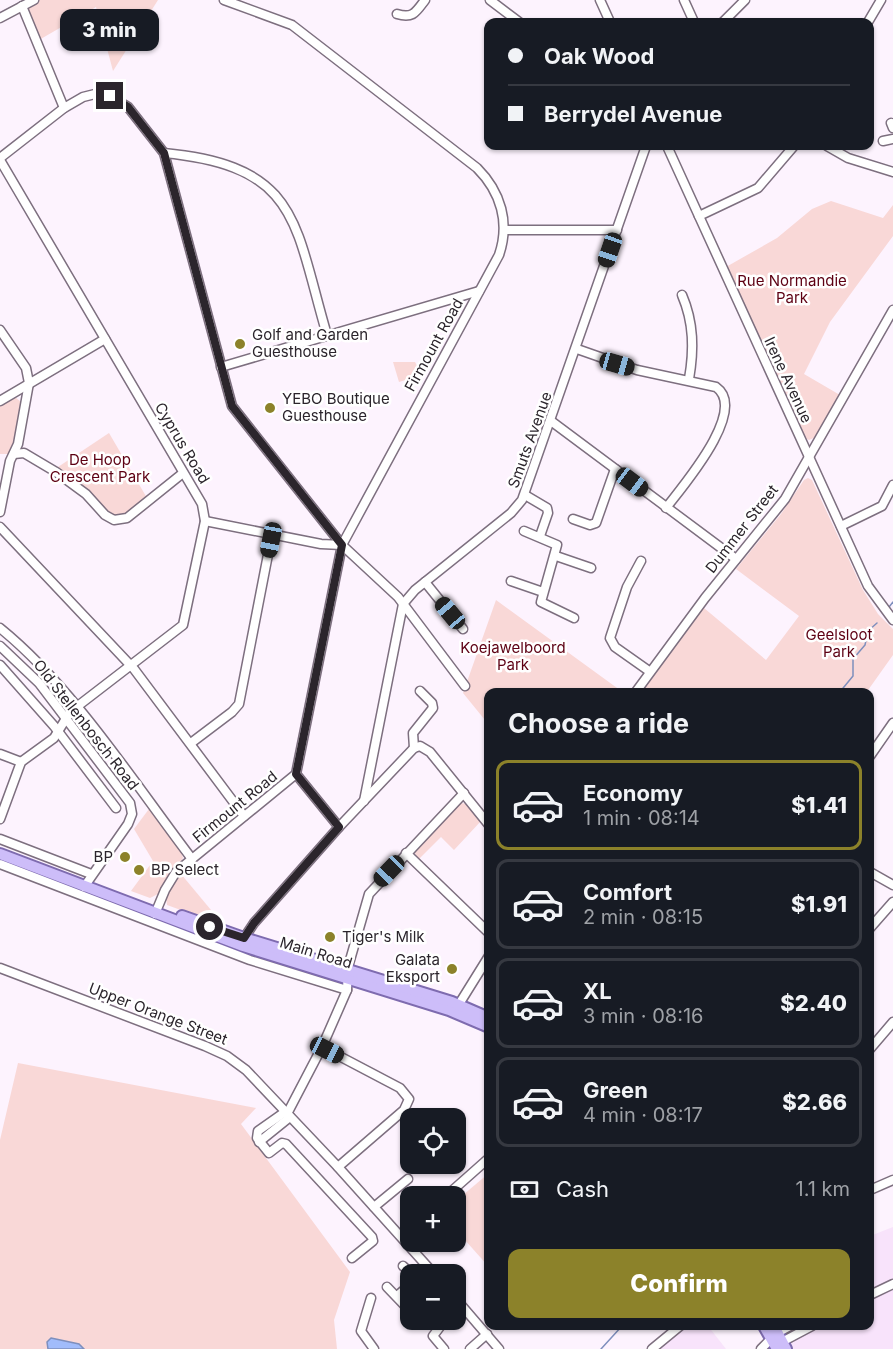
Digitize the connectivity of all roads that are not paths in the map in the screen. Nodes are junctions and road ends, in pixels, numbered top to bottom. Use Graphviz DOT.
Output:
graph roads {
  1 [pos="34,0"];
  2 [pos="224,0"];
  3 [pos="425,0"];
  4 [pos="490,0"];
  5 [pos="600,0"];
  6 [pos="684,0"];
  7 [pos="745,0"];
  8 [pos="880,0"];
  9 [pos="22,6"];
  10 [pos="397,14"];
  11 [pos="0,18"];
  12 [pos="514,18"];
  13 [pos="608,18"];
  14 [pos="692,18"];
  15 [pos="727,18"];
  16 [pos="870,18"];
  17 [pos="64,108"];
  18 [pos="893,139"];
  19 [pos="883,141"];
  20 [pos="644,150"];
  21 [pos="669,150"];
  22 [pos="791,150"];
  23 [pos="834,150"];
  24 [pos="164,153"];
  25 [pos="0,159"];
  26 [pos="893,172"];
  27 [pos="699,216"];
  28 [pos="505,230"];
  29 [pos="617,231"];
  30 [pos="480,291"];
  31 [pos="682,295"];
  32 [pos="893,310"];
  33 [pos="0,330"];
  34 [pos="327,335"];
  35 [pos="105,339"];
  36 [pos="577,349"];
  37 [pos="221,367"];
  38 [pos="689,379"];
  39 [pos="29,383"];
  40 [pos="0,401"];
  41 [pos="551,421"];
  42 [pos="14,454"];
  43 [pos="808,456"];
  44 [pos="615,469"];
  45 [pos="183,473"];
  46 [pos="893,484"];
  47 [pos="525,495"];
  48 [pos="666,508"];
  49 [pos="0,512"];
  50 [pos="573,519"];
  51 [pos="205,521"];
  52 [pos="841,526"];
  53 [pos="0,527"];
  54 [pos="328,528"];
  55 [pos="524,531"];
  56 [pos="272,534"];
  57 [pos="540,536"];
  58 [pos="321,544"];
  59 [pos="342,545"];
  60 [pos="556,556"];
  61 [pos="736,559"];
  62 [pos="641,561"];
  63 [pos="591,568"];
  64 [pos="511,581"];
  65 [pos="425,582"];
  66 [pos="543,592"];
  67 [pos="403,604"];
  68 [pos="574,618"];
  69 [pos="893,620"];
  70 [pos="0,628"];
  71 [pos="463,629"];
  72 [pos="0,646"];
  73 [pos="0,665"];
  74 [pos="130,666"];
  75 [pos="649,671"];
  76 [pos="465,686"];
  77 [pos="637,688"];
  78 [pos="420,691"];
  79 [pos="76,707"];
  80 [pos="67,719"];
  81 [pos="893,723"];
  82 [pos="58,732"];
  83 [pos="191,743"];
  84 [pos="414,748"];
  85 [pos="874,750"];
  86 [pos="0,754"];
  87 [pos="21,762"];
  88 [pos="369,771"];
  89 [pos="296,774"];
  90 [pos="382,781"];
  91 [pos="464,793"];
  92 [pos="364,801"];
  93 [pos="116,808"];
  94 [pos="244,816"];
  95 [pos="0,819"];
  96 [pos="484,819"];
  97 [pos="339,827"];
  98 [pos="0,839"];
  99 [pos="0,848"];
  100 [pos="406,853"];
  101 [pos="0,854"];
  102 [pos="192,859"];
  103 [pos="0,864"];
  104 [pos="874,874"];
  105 [pos="87,880"];
  106 [pos="892,884"];
  107 [pos="893,902"];
  108 [pos="156,910"];
  109 [pos="874,923"];
  110 [pos="484,928"];
  111 [pos="244,938"];
  112 [pos="484,964"];
  113 [pos="0,968"];
  114 [pos="347,974"];
  115 [pos="347,990"];
  116 [pos="457,1008"];
  117 [pos="484,1016"];
  118 [pos="893,1022"];
  119 [pos="484,1024"];
  120 [pos="874,1044"];
  121 [pos="322,1047"];
  122 [pos="287,1114"];
  123 [pos="484,1162"];
  124 [pos="338,1167"];
  125 [pos="408,1179"];
  126 [pos="893,1180"];
  127 [pos="457,1186"];
  128 [pos="874,1188"];
  129 [pos="374,1207"];
  130 [pos="400,1235"];
  131 [pos="415,1252"];
  132 [pos="352,1258"];
  133 [pos="425,1264"];
  134 [pos="893,1284"];
  135 [pos="387,1287"];
  136 [pos="400,1293"];
  137 [pos="874,1293"];
  138 [pos="397,1296"];
  139 [pos="371,1298"];
  140 [pos="400,1299"];
  141 [pos="466,1310"];
  142 [pos="438,1330"];
  143 [pos="675,1330"];
  144 [pos="803,1330"];
  145 [pos="487,1334"];
  146 [pos="777,1341"];
  147 [pos="374,1349"];
  148 [pos="444,1349"];
  149 [pos="470,1349"];
  150 [pos="499,1349"];
  151 [pos="652,1349"];
  152 [pos="761,1349"];
  1 -- 9 [label="street"];
  2 -- 28 [label="street, Firmount Road"];
  3 -- 10 [label="street"];
  4 -- 12 [label="street"];
  5 -- 13 [label="street"];
  6 -- 14 [label="street"];
  7 -- 15 [label="street"];
  8 -- 16 [label="street"];
  9 -- 11 [label="street"];
  9 -- 17 [label="street"];
  17 -- 24 [label="street"];
  17 -- 25 [label="street"];
  18 -- 19 [label="street"];
  20 -- 29 [label="street, Smuts Avenue"];
  21 -- 27 [label="street, Irene Avenue"];
  22 -- 27 [label="street"];
  23 -- 26 [label="street"];
  24 -- 34 [label="street"];
  24 -- 37 [label="street"];
  25 -- 35 [label="street, Cyprus Road"];
  27 -- 43 [label="street, Irene Avenue"];
  28 -- 29 [label="street"];
  28 -- 30 [label="street, Firmount Road"];
  29 -- 36 [label="street, Smuts Avenue"];
  30 -- 34 [label="street"];
  30 -- 59 [label="street, Firmount Road"];
  31 -- 38 [label="street"];
  32 -- 43 [label="street, Dummer Street"];
  33 -- 39 [label="street"];
  34 -- 37 [label="street"];
  35 -- 39 [label="street"];
  35 -- 45 [label="street, Cyprus Road"];
  36 -- 38 [label="street"];
  36 -- 41 [label="street, Smuts Avenue"];
  37 -- 54 [label="street"];
  38 -- 48 [label="street"];
  39 -- 40 [label="street"];
  39 -- 42 [label="street"];
  41 -- 44 [label="street"];
  41 -- 47 [label="street, Smuts Avenue"];
  42 -- 45 [label="street"];
  42 -- 49 [label="street"];
  43 -- 52 [label="street, Irene Avenue"];
  43 -- 61 [label="street, Dummer Street"];
  44 -- 48 [label="street"];
  44 -- 50 [label="street"];
  45 -- 51 [label="street, Cyprus Road"];
  46 -- 52 [label="street"];
  47 -- 57 [label="street"];
  47 -- 65 [label="street, Smuts Avenue"];
  48 -- 61 [label="street"];
  51 -- 56 [label="street"];
  51 -- 74 [label="street"];
  52 -- 69 [label="street, Irene Avenue"];
  53 -- 74 [label="street"];
  54 -- 58 [label="street"];
  54 -- 59 [label="street"];
  55 -- 57 [label="street"];
  56 -- 58 [label="street"];
  56 -- 83 [label="street"];
  57 -- 60 [label="street"];
  58 -- 59 [label="street"];
  59 -- 67 [label="street"];
  59 -- 89 [label="street, Firmount Road"];
  60 -- 63 [label="street"];
  60 -- 66 [label="street"];
  61 -- 75 [label="street, Dummer Street"];
  62 -- 75 [label="street"];
  64 -- 66 [label="street"];
  65 -- 67 [label="street, Smuts Avenue"];
  65 -- 71 [label="street"];
  66 -- 68 [label="street"];
  67 -- 76 [label="street"];
  67 -- 88 [label="street"];
  70 -- 79 [label="street"];
  72 -- 80 [label="street, Old Stellenbosch Road"];
  73 -- 82 [label="street"];
  74 -- 79 [label="street"];
  74 -- 83 [label="street"];
  75 -- 77 [label="street, Dummer Street"];
  78 -- 84 [label="street"];
  79 -- 80 [label="street"];
  79 -- 102 [label="street"];
  80 -- 82 [label="street"];
  80 -- 105 [label="street, Old Stellenbosch Road"];
  81 -- 85 [label="street"];
  82 -- 87 [label="street"];
  82 -- 93 [label="street"];
  83 -- 94 [label="street"];
  84 -- 90 [label="street"];
  84 -- 91 [label="street"];
  86 -- 87 [label="street"];
  87 -- 95 [label="street"];
  88 -- 90 [label="street"];
  88 -- 92 [label="street"];
  89 -- 94 [label="street, Firmount Road"];
  89 -- 97 [label="street"];
  90 -- 92 [label="street"];
  91 -- 96 [label="street"];
  91 -- 100 [label="street"];
  92 -- 97 [label="street"];
  94 -- 102 [label="street, Firmount Road"];
  97 -- 111 [label="street"];
  98 -- 105 [label="street"];
  99 -- 105 [label="main road, Main Road"];
  100 -- 110 [label="street"];
  100 -- 114 [label="street"];
  101 -- 105 [label="main road, Main Road"];
  102 -- 108 [label="street, Firmount Road"];
  103 -- 115 [label="street"];
  104 -- 106 [label="street"];
  105 -- 108 [label="main road, Main Road"];
  107 -- 109 [label="street"];
  108 -- 111 [label="main road, Main Road"];
  108 -- 114 [label="main road, Main Road"];
  111 -- 114 [label="main road, Main Road"];
  112 -- 116 [label="street"];
  113 -- 122 [label="street, Upper Orange Street"];
  114 -- 115 [label="street"];
  114 -- 116 [label="main road, Main Road"];
  115 -- 121 [label="street"];
  116 -- 117 [label="main road, Main Road"];
  116 -- 119 [label="main road, Main Road"];
  118 -- 120 [label="street"];
  121 -- 122 [label="street"];
  121 -- 124 [label="street"];
  122 -- 124 [label="street, Upper Orange Street"];
  122 -- 132 [label="street"];
  123 -- 127 [label="street"];
  124 -- 129 [label="street, Upper Orange Street"];
  125 -- 129 [label="street"];
  126 -- 128 [label="street"];
  129 -- 130 [label="street, Upper Orange Street"];
  131 -- 133 [label="street, Upper Orange Street"];
  134 -- 137 [label="street"];
  135 -- 138 [label="street"];
  136 -- 138 [label="street"];
  138 -- 140 [label="street"];
  139 -- 147 [label="street"];
  141 -- 145 [label="street"];
  142 -- 148 [label="street"];
  143 -- 151 [label="street"];
  144 -- 146 [label="street"];
  145 -- 149 [label="street"];
  145 -- 150 [label="street"];
  146 -- 152 [label="street"];
}
